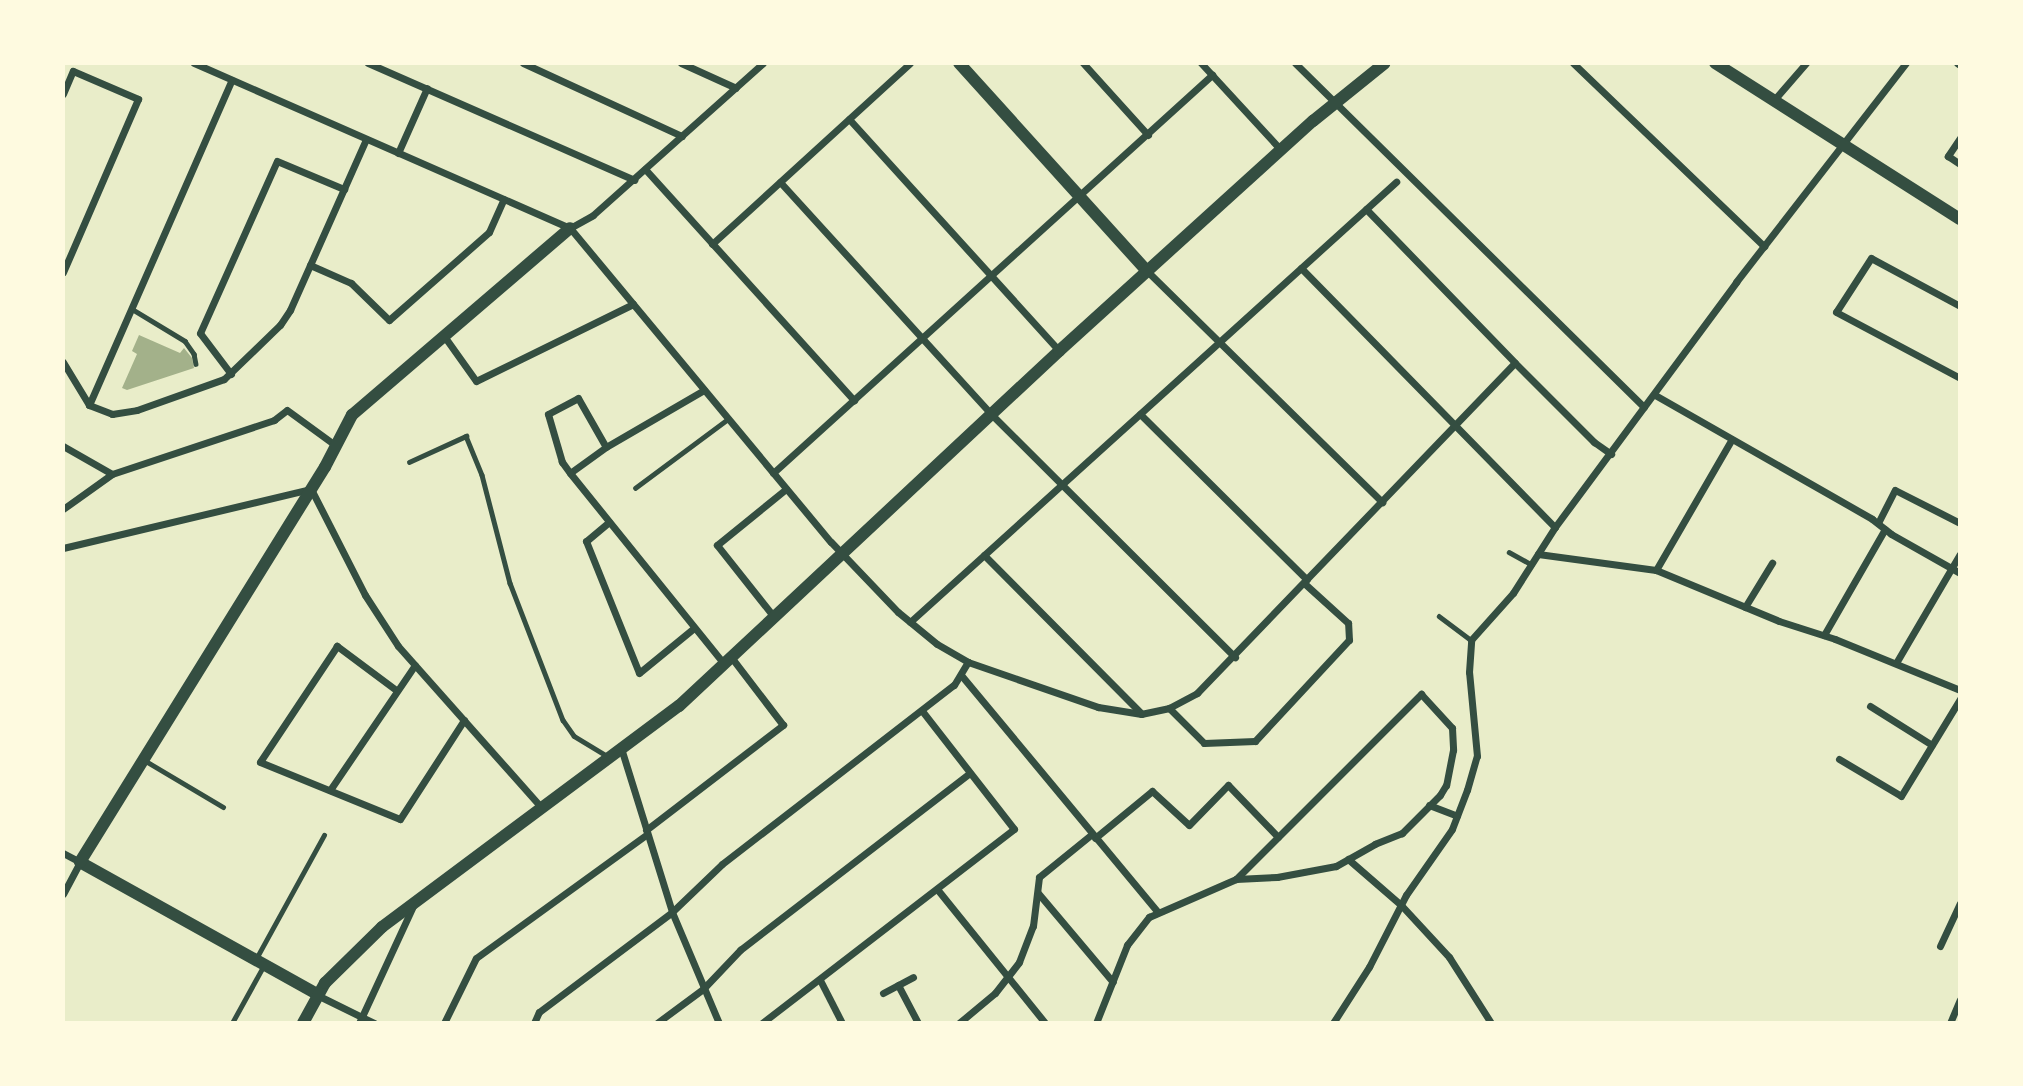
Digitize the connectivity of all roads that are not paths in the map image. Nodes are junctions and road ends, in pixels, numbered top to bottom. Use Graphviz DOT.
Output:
graph roads {
  1 [pos="194,63"];
  2 [pos="368,63"];
  3 [pos="523,63"];
  4 [pos="681,63"];
  5 [pos="763,63"];
  6 [pos="910,63"];
  7 [pos="959,63"];
  8 [pos="1083,63"];
  9 [pos="1201,63"];
  10 [pos="1295,63"];
  11 [pos="1385,63"];
  12 [pos="1573,63"];
  13 [pos="1715,63"];
  14 [pos="1806,63"];
  15 [pos="1906,63"];
  16 [pos="1212,75"];
  17 [pos="232,80"];
  18 [pos="427,88"];
  19 [pos="736,88"];
  20 [pos="63,94"];
  21 [pos="1773,101"];
  22 [pos="1334,102"];
  23 [pos="849,119"];
  24 [pos="1148,135"];
  25 [pos="682,136"];
  26 [pos="1960,138"];
  27 [pos="366,139"];
  28 [pos="1841,144"];
  29 [pos="1281,150"];
  30 [pos="398,153"];
  31 [pos="1960,164"];
  32 [pos="645,169"];
  33 [pos="634,180"];
  34 [pos="780,182"];
  35 [pos="1396,182"];
  36 [pos="344,190"];
  37 [pos="1078,196"];
  38 [pos="504,199"];
  39 [pos="1366,209"];
  40 [pos="1960,219"];
  41 [pos="570,228"];
  42 [pos="712,244"];
  43 [pos="1764,246"];
  44 [pos="310,265"];
  45 [pos="1301,268"];
  46 [pos="1147,271"];
  47 [pos="63,272"];
  48 [pos="990,276"];
  49 [pos="633,304"];
  50 [pos="1960,306"];
  51 [pos="131,308"];
  52 [pos="444,337"];
  53 [pos="923,338"];
  54 [pos="1220,341"];
  55 [pos="1059,351"];
  56 [pos="63,362"];
  57 [pos="1515,363"];
  58 [pos="196,364"];
  59 [pos="231,374"];
  60 [pos="1960,378"];
  61 [pos="704,390"];
  62 [pos="1655,395"];
  63 [pos="854,400"];
  64 [pos="89,405"];
  65 [pos="1644,407"];
  66 [pos="990,413"];
  67 [pos="1140,414"];
  68 [pos="728,419"];
  69 [pos="1456,425"];
  70 [pos="1732,439"];
  71 [pos="335,444"];
  72 [pos="63,446"];
  73 [pos="606,447"];
  74 [pos="1611,454"];
  75 [pos="409,462"];
  76 [pos="570,473"];
  77 [pos="773,473"];
  78 [pos="112,474"];
  79 [pos="1062,485"];
  80 [pos="635,488"];
  81 [pos="312,489"];
  82 [pos="786,489"];
  83 [pos="1382,502"];
  84 [pos="63,509"];
  85 [pos="609,523"];
  86 [pos="1878,523"];
  87 [pos="1960,523"];
  88 [pos="1555,527"];
  89 [pos="1885,529"];
  90 [pos="63,548"];
  91 [pos="1509,552"];
  92 [pos="841,553"];
  93 [pos="1538,554"];
  94 [pos="1960,554"];
  95 [pos="984,555"];
  96 [pos="1772,563"];
  97 [pos="1532,565"];
  98 [pos="1656,569"];
  99 [pos="1952,569"];
  100 [pos="1960,573"];
  101 [pos="1306,582"];
  102 [pos="1745,607"];
  103 [pos="1439,616"];
  104 [pos="774,617"];
  105 [pos="910,622"];
  106 [pos="694,628"];
  107 [pos="1824,635"];
  108 [pos="1471,640"];
  109 [pos="1235,657"];
  110 [pos="728,661"];
  111 [pos="968,662"];
  112 [pos="1896,663"];
  113 [pos="415,665"];
  114 [pos="961,675"];
  115 [pos="396,690"];
  116 [pos="1960,690"];
  117 [pos="1960,699"];
  118 [pos="1870,706"];
  119 [pos="1168,708"];
  120 [pos="922,710"];
  121 [pos="1141,714"];
  122 [pos="464,720"];
  123 [pos="1932,745"];
  124 [pos="621,748"];
  125 [pos="609,757"];
  126 [pos="143,759"];
  127 [pos="1839,759"];
  128 [pos="970,773"];
  129 [pos="330,790"];
  130 [pos="1429,806"];
  131 [pos="223,807"];
  132 [pos="541,807"];
  133 [pos="1457,816"];
  134 [pos="646,832"];
  135 [pos="324,835"];
  136 [pos="1093,836"];
  137 [pos="1279,837"];
  138 [pos="63,853"];
  139 [pos="1348,859"];
  140 [pos="80,862"];
  141 [pos="1236,879"];
  142 [pos="937,889"];
  143 [pos="1038,892"];
  144 [pos="63,894"];
  145 [pos="414,903"];
  146 [pos="1960,903"];
  147 [pos="1401,905"];
  148 [pos="672,912"];
  149 [pos="1158,912"];
  150 [pos="1940,946"];
  151 [pos="260,963"];
  152 [pos="913,977"];
  153 [pos="1007,978"];
  154 [pos="820,980"];
  155 [pos="1113,982"];
  156 [pos="898,985"];
  157 [pos="703,989"];
  158 [pos="883,993"];
  159 [pos="317,995"];
  160 [pos="1960,1000"];
  161 [pos="361,1020"];
  162 [pos="232,1023"];
  163 [pos="303,1023"];
  164 [pos="374,1023"];
  165 [pos="444,1023"];
  166 [pos="534,1023"];
  167 [pos="657,1023"];
  168 [pos="719,1023"];
  169 [pos="764,1023"];
  170 [pos="842,1023"];
  171 [pos="918,1023"];
  172 [pos="959,1023"];
  173 [pos="1045,1023"];
  174 [pos="1096,1023"];
  175 [pos="1332,1023"];
  176 [pos="1491,1023"];
  177 [pos="1950,1023"];
  1 -- 17 [label="street"];
  2 -- 18 [label="street"];
  3 -- 25 [label="street"];
  4 -- 19 [label="street"];
  5 -- 19 [label="street"];
  6 -- 23 [label="street"];
  7 -- 37 [label="street"];
  8 -- 24 [label="street"];
  9 -- 16 [label="street"];
  10 -- 22 [label="street"];
  11 -- 22 [label="street"];
  12 -- 43 [label="street"];
  13 -- 21 [label="street"];
  14 -- 21 [label="street"];
  15 -- 28 [label="street"];
  16 -- 24 [label="street"];
  16 -- 29 [label="street"];
  17 -- 27 [label="street"];
  17 -- 51 [label="street"];
  18 -- 30 [label="street"];
  18 -- 33 [label="street"];
  19 -- 25 [label="street"];
  20 -- 47 [label="street"];
  21 -- 28 [label="street"];
  22 -- 29 [label="street"];
  22 -- 65 [label="street"];
  23 -- 34 [label="street"];
  23 -- 48 [label="street"];
  24 -- 37 [label="street"];
  25 -- 32 [label="street"];
  26 -- 31 [label="street"];
  27 -- 30 [label="street"];
  27 -- 36 [label="street"];
  28 -- 40 [label="street"];
  28 -- 43 [label="street"];
  29 -- 46 [label="street"];
  30 -- 38 [label="street"];
  32 -- 33 [label="street"];
  32 -- 42 [label="street"];
  33 -- 41 [label="street"];
  34 -- 42 [label="street"];
  34 -- 53 [label="street"];
  35 -- 39 [label="street"];
  36 -- 44 [label="street"];
  36 -- 59 [label="street"];
  37 -- 46 [label="street"];
  37 -- 48 [label="street"];
  38 -- 41 [label="street"];
  38 -- 44 [label="street"];
  39 -- 45 [label="street"];
  39 -- 57 [label="street"];
  41 -- 49 [label="street"];
  41 -- 52 [label="street"];
  42 -- 63 [label="street"];
  43 -- 62 [label="street"];
  44 -- 59 [label="street"];
  45 -- 54 [label="street"];
  45 -- 69 [label="street"];
  46 -- 54 [label="street"];
  46 -- 55 [label="street"];
  48 -- 53 [label="street"];
  48 -- 55 [label="street"];
  49 -- 52 [label="street"];
  49 -- 61 [label="street"];
  50 -- 60 [label="street"];
  51 -- 58 [label="lane"];
  51 -- 64 [label="street"];
  52 -- 71 [label="street"];
  53 -- 63 [label="street"];
  53 -- 66 [label="street"];
  54 -- 67 [label="street"];
  54 -- 83 [label="street"];
  55 -- 66 [label="street"];
  56 -- 64 [label="street"];
  57 -- 69 [label="street"];
  57 -- 74 [label="street"];
  59 -- 64 [label="street"];
  61 -- 68 [label="street"];
  61 -- 73 [label="street"];
  62 -- 65 [label="street"];
  62 -- 70 [label="street"];
  63 -- 77 [label="street"];
  65 -- 74 [label="street"];
  66 -- 79 [label="street"];
  66 -- 92 [label="street"];
  67 -- 79 [label="street"];
  67 -- 101 [label="street"];
  68 -- 77 [label="street"];
  68 -- 80 [label="lane"];
  69 -- 83 [label="street"];
  69 -- 88 [label="street"];
  70 -- 86 [label="street"];
  70 -- 98 [label="street"];
  71 -- 78 [label="street"];
  71 -- 81 [label="street"];
  72 -- 78 [label="street"];
  73 -- 76 [label="street"];
  73 -- 76 [label="street"];
  74 -- 88 [label="street"];
  75 -- 125 [label="lane"];
  76 -- 85 [label="street"];
  77 -- 82 [label="street"];
  78 -- 84 [label="street"];
  79 -- 95 [label="street"];
  79 -- 109 [label="street"];
  81 -- 90 [label="street"];
  81 -- 113 [label="street"];
  81 -- 126 [label="street"];
  82 -- 92 [label="street"];
  82 -- 104 [label="street"];
  83 -- 101 [label="street"];
  85 -- 106 [label="street"];
  85 -- 106 [label="street"];
  86 -- 87 [label="street"];
  86 -- 89 [label="street"];
  88 -- 93 [label="street"];
  89 -- 99 [label="street"];
  89 -- 107 [label="street"];
  91 -- 97 [label="lane"];
  92 -- 104 [label="street"];
  92 -- 105 [label="street"];
  93 -- 97 [label="street"];
  93 -- 98 [label="street"];
  94 -- 99 [label="street"];
  95 -- 105 [label="street"];
  95 -- 121 [label="street"];
  96 -- 102 [label="street"];
  97 -- 108 [label="street"];
  98 -- 102 [label="street"];
  99 -- 100 [label="street"];
  99 -- 112 [label="street"];
  101 -- 109 [label="street"];
  101 -- 119 [label="street"];
  102 -- 107 [label="street"];
  103 -- 108 [label="lane"];
  104 -- 110 [label="street"];
  105 -- 111 [label="street"];
  106 -- 110 [label="street"];
  107 -- 112 [label="street"];
  108 -- 133 [label="street"];
  109 -- 119 [label="street"];
  110 -- 124 [label="street"];
  110 -- 134 [label="street"];
  111 -- 114 [label="street"];
  111 -- 121 [label="street"];
  112 -- 116 [label="street"];
  113 -- 115 [label="street"];
  113 -- 122 [label="street"];
  114 -- 120 [label="street"];
  114 -- 136 [label="street"];
  115 -- 129 [label="street"];
  115 -- 129 [label="street"];
  117 -- 123 [label="street"];
  118 -- 123 [label="street"];
  119 -- 121 [label="street"];
  120 -- 128 [label="street"];
  120 -- 148 [label="street"];
  122 -- 129 [label="street"];
  122 -- 132 [label="street"];
  123 -- 127 [label="street"];
  124 -- 125 [label="street"];
  124 -- 134 [label="street"];
  125 -- 132 [label="street"];
  126 -- 131 [label="lane"];
  126 -- 140 [label="street"];
  128 -- 142 [label="street"];
  128 -- 157 [label="street"];
  130 -- 133 [label="street"];
  130 -- 137 [label="street"];
  130 -- 139 [label="street"];
  132 -- 145 [label="street"];
  133 -- 147 [label="street"];
  134 -- 148 [label="street"];
  134 -- 165 [label="street"];
  135 -- 151 [label="lane"];
  136 -- 137 [label="street"];
  136 -- 143 [label="street"];
  136 -- 149 [label="street"];
  137 -- 141 [label="street"];
  138 -- 140 [label="street"];
  139 -- 141 [label="street"];
  139 -- 147 [label="street"];
  140 -- 144 [label="street"];
  140 -- 151 [label="street"];
  141 -- 149 [label="street"];
  142 -- 153 [label="street"];
  142 -- 154 [label="street"];
  143 -- 153 [label="street"];
  143 -- 155 [label="street"];
  145 -- 159 [label="street"];
  145 -- 161 [label="street"];
  146 -- 150 [label="street"];
  147 -- 175 [label="street"];
  147 -- 176 [label="street"];
  148 -- 157 [label="street"];
  148 -- 166 [label="street"];
  149 -- 155 [label="street"];
  151 -- 159 [label="street"];
  151 -- 162 [label="lane"];
  152 -- 156 [label="street"];
  153 -- 172 [label="street"];
  153 -- 173 [label="street"];
  154 -- 169 [label="street"];
  154 -- 170 [label="street"];
  155 -- 174 [label="street"];
  156 -- 158 [label="street"];
  156 -- 171 [label="street"];
  157 -- 167 [label="street"];
  157 -- 168 [label="street"];
  159 -- 161 [label="street"];
  159 -- 163 [label="street"];
  160 -- 177 [label="street"];
  161 -- 164 [label="street"];
}
